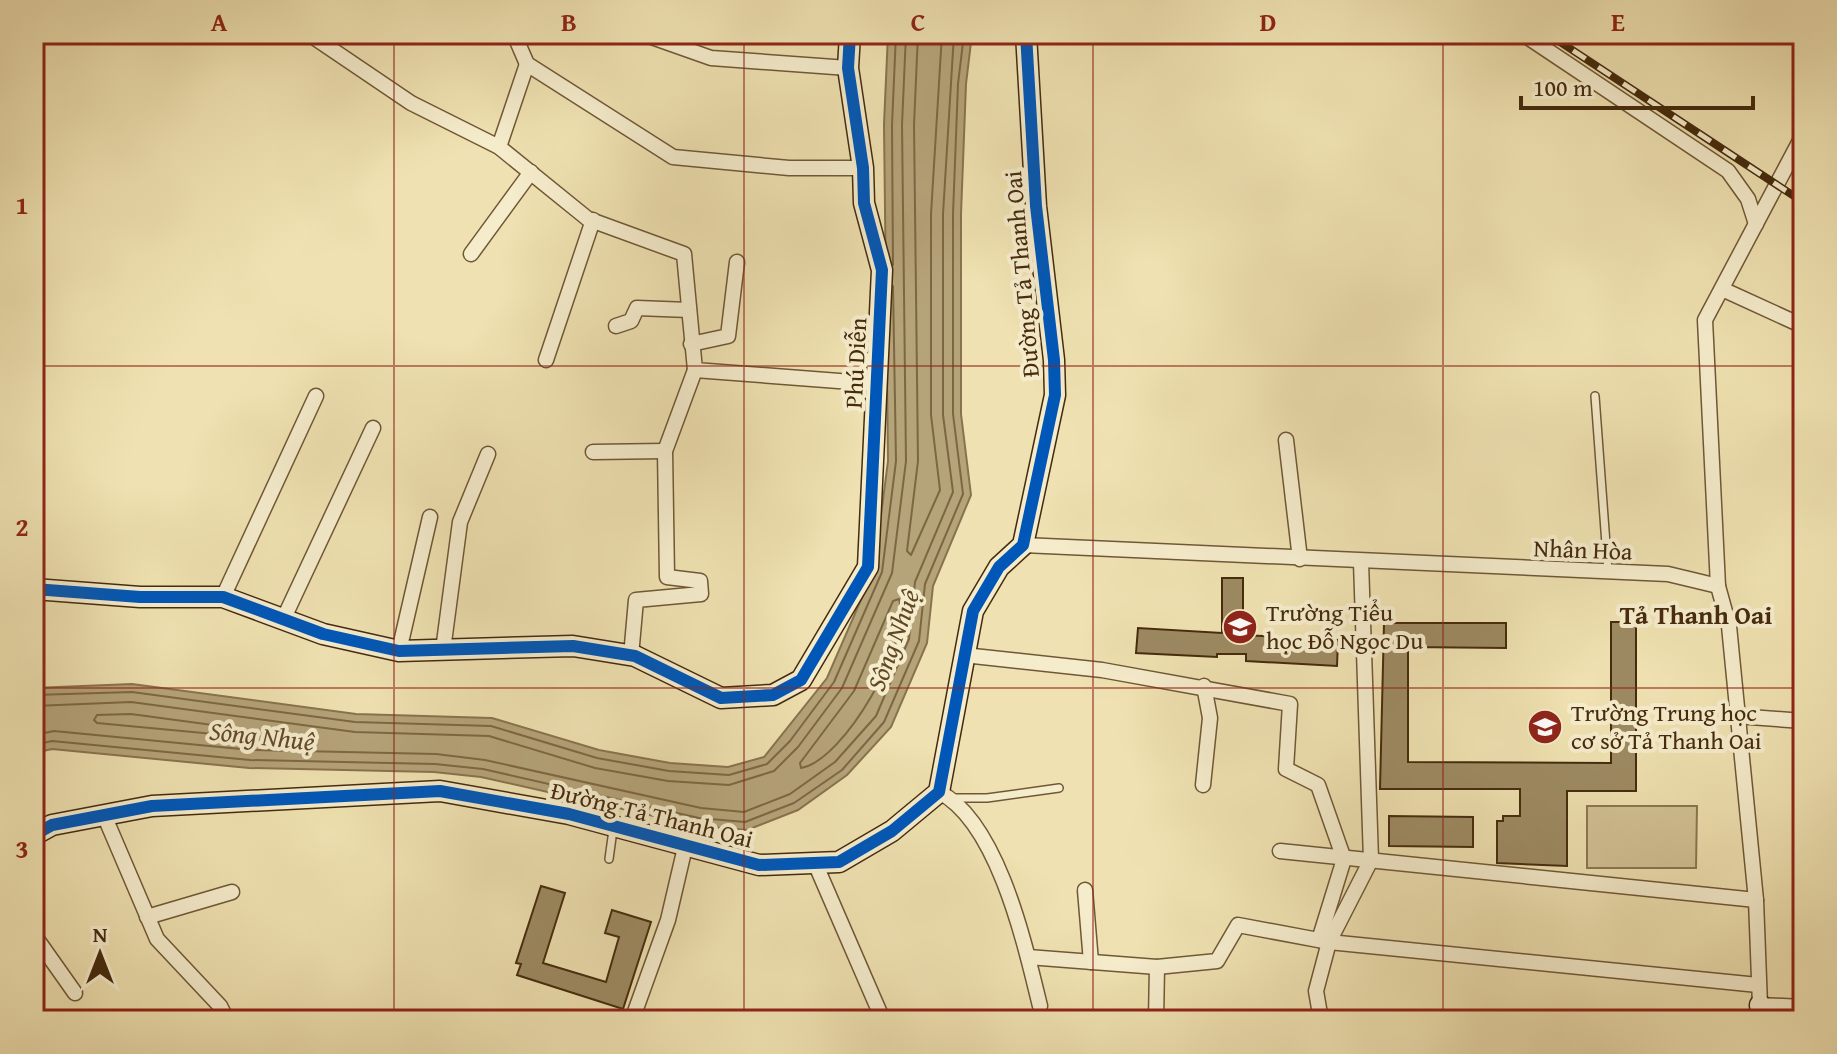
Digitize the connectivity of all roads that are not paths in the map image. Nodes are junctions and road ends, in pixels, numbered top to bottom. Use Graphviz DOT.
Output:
graph roads {
  1 [pos="309,34"];
  2 [pos="514,34"];
  3 [pos="643,34"];
  4 [pos="850,34"];
  5 [pos="1026,34"];
  6 [pos="1523,34"];
  7 [pos="527,64"];
  8 [pos="848,68"];
  9 [pos="1803,135"];
  10 [pos="499,147"];
  11 [pos="863,168"];
  12 [pos="531,172"];
  13 [pos="593,220"];
  14 [pos="1756,224"];
  15 [pos="471,254"];
  16 [pos="737,262"];
  17 [pos="1722,289"];
  18 [pos="689,310"];
  19 [pos="616,326"];
  20 [pos="1803,326"];
  21 [pos="691,344"];
  22 [pos="546,360"];
  23 [pos="695,370"];
  24 [pos="878,384"];
  25 [pos="316,396"];
  26 [pos="1595,396"];
  27 [pos="373,428"];
  28 [pos="1286,440"];
  29 [pos="665,451"];
  30 [pos="593,452"];
  31 [pos="488,454"];
  32 [pos="430,517"];
  33 [pos="1023,545"];
  34 [pos="1300,559"];
  35 [pos="1361,562"];
  36 [pos="1608,573"];
  37 [pos="1718,586"];
  38 [pos="34,589"];
  39 [pos="223,597"];
  40 [pos="283,620"];
  41 [pos="443,650"];
  42 [pos="399,651"];
  43 [pos="964,655"];
  44 [pos="631,656"];
  45 [pos="1204,686"];
  46 [pos="1736,716"];
  47 [pos="1803,721"];
  48 [pos="1203,785"];
  49 [pos="1059,788"];
  50 [pos="945,794"];
  51 [pos="104,815"];
  52 [pos="614,825"];
  53 [pos="34,835"];
  54 [pos="686,843"];
  55 [pos="1280,851"];
  56 [pos="609,859"];
  57 [pos="1344,859"];
  58 [pos="1371,860"];
  59 [pos="815,863"];
  60 [pos="1085,890"];
  61 [pos="232,892"];
  62 [pos="1756,900"];
  63 [pos="147,917"];
  64 [pos="34,935"];
  65 [pos="1324,941"];
  66 [pos="1028,957"];
  67 [pos="1091,962"];
  68 [pos="1157,967"];
  69 [pos="75,993"];
  70 [pos="1760,1003"];
  71 [pos="1040,1006"];
  72 [pos="1803,1007"];
  73 [pos="227,1020"];
  74 [pos="632,1020"];
  75 [pos="883,1020"];
  76 [pos="1156,1020"];
  77 [pos="1321,1020"];
  1 -- 10 [label="street"];
  2 -- 7 [label="street"];
  3 -- 8 [label="street"];
  4 -- 8 [label="street, Phú Diễn"];
  5 -- 33 [label="street, Đường Tả Thanh Oai"];
  6 -- 14 [label="street"];
  7 -- 10 [label="street"];
  7 -- 11 [label="street"];
  8 -- 11 [label="street, Phú Diễn"];
  9 -- 14 [label="street"];
  10 -- 12 [label="street"];
  11 -- 24 [label="street, Phú Diễn"];
  12 -- 13 [label="street"];
  12 -- 15 [label="street"];
  13 -- 18 [label="street"];
  13 -- 22 [label="street"];
  14 -- 17 [label="street"];
  16 -- 21 [label="street"];
  17 -- 20 [label="street"];
  17 -- 37 [label="street"];
  18 -- 19 [label="street"];
  18 -- 21 [label="street"];
  21 -- 23 [label="street"];
  23 -- 24 [label="street"];
  23 -- 29 [label="street"];
  24 -- 44 [label="street, Phú Diễn"];
  25 -- 39 [label="street"];
  26 -- 36 [label="lane"];
  27 -- 40 [label="street"];
  28 -- 34 [label="street"];
  29 -- 30 [label="street"];
  29 -- 44 [label="street"];
  31 -- 41 [label="street"];
  32 -- 42 [label="street"];
  33 -- 34 [label="street, Nhân Hòa"];
  33 -- 43 [label="street"];
  34 -- 35 [label="street, Nhân Hòa"];
  35 -- 36 [label="street, Nhân Hòa"];
  35 -- 58 [label="street"];
  36 -- 37 [label="street, Nhân Hòa"];
  37 -- 46 [label="street"];
  38 -- 39 [label="street"];
  39 -- 40 [label="street"];
  40 -- 42 [label="street"];
  41 -- 42 [label="street"];
  41 -- 44 [label="street"];
  43 -- 45 [label="street"];
  43 -- 50 [label="street"];
  45 -- 48 [label="street"];
  45 -- 57 [label="street"];
  46 -- 47 [label="street"];
  46 -- 62 [label="street"];
  49 -- 50 [label="lane"];
  50 -- 59 [label="street, Đường Tả Thanh Oai"];
  50 -- 66 [label="street"];
  51 -- 52 [label="street, Đường Tả Thanh Oai"];
  51 -- 53 [label="street, Đường Tả Thanh Oai"];
  51 -- 63 [label="street"];
  52 -- 54 [label="street, Đường Tả Thanh Oai"];
  52 -- 56 [label="lane"];
  54 -- 59 [label="street, Đường Tả Thanh Oai"];
  54 -- 74 [label="street"];
  55 -- 57 [label="street"];
  57 -- 58 [label="street"];
  57 -- 65 [label="street"];
  58 -- 62 [label="street"];
  58 -- 65 [label="street"];
  59 -- 75 [label="street"];
  60 -- 67 [label="street"];
  61 -- 63 [label="street"];
  62 -- 70 [label="street"];
  63 -- 73 [label="street"];
  64 -- 69 [label="street"];
  65 -- 68 [label="street"];
  65 -- 70 [label="street"];
  65 -- 77 [label="street"];
  66 -- 67 [label="street"];
  66 -- 71 [label="street"];
  67 -- 68 [label="street"];
  68 -- 76 [label="street"];
  70 -- 72 [label="street"];
}
